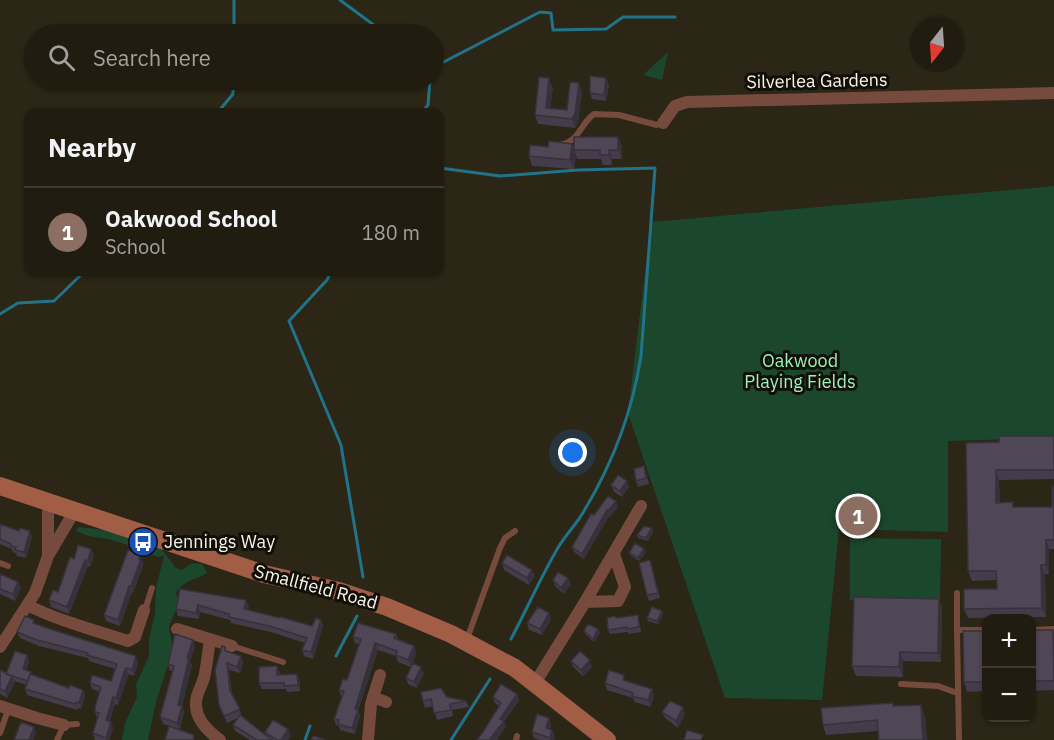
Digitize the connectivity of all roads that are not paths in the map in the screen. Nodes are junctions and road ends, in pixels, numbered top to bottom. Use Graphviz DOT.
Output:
graph roads {
  1 [pos="1054,93"];
  2 [pos="663,123"];
  3 [pos="550,145"];
  4 [pos="0,486"];
  5 [pos="50,504"];
  6 [pos="641,506"];
  7 [pos="74,512"];
  8 [pos="514,531"];
  9 [pos="614,554"];
  10 [pos="48,556"];
  11 [pos="0,563"];
  12 [pos="8,566"];
  13 [pos="152,588"];
  14 [pos="957,593"];
  15 [pos="585,602"];
  16 [pos="27,605"];
  17 [pos="144,610"];
  18 [pos="177,629"];
  19 [pos="1054,629"];
  20 [pos="957,630"];
  21 [pos="982,630"];
  22 [pos="1036,630"];
  23 [pos="210,639"];
  24 [pos="465,642"];
  25 [pos="232,646"];
  26 [pos="0,647"];
  27 [pos="283,662"];
  28 [pos="382,670"];
  29 [pos="535,683"];
  30 [pos="901,684"];
  31 [pos="957,693"];
  32 [pos="373,697"];
  33 [pos="386,702"];
  34 [pos="4,708"];
  35 [pos="71,724"];
  36 [pos="0,733"];
  37 [pos="57,740"];
  38 [pos="220,740"];
  39 [pos="368,740"];
  40 [pos="607,740"];
  41 [pos="959,740"];
  1 -- 2 [label="street, Silverlea Gardens"];
  2 -- 3 [label="lane"];
  4 -- 5 [label="street, Smallfield Road"];
  5 -- 7 [label="street, Smallfield Road"];
  5 -- 10 [label="street"];
  6 -- 9 [label="street"];
  7 -- 10 [label="street"];
  7 -- 24 [label="street, Smallfield Road"];
  8 -- 24 [label="lane"];
  9 -- 15 [label="street"];
  9 -- 15 [label="street"];
  10 -- 16 [label="street"];
  11 -- 12 [label="lane"];
  13 -- 17 [label="lane"];
  14 -- 20 [label="lane"];
  15 -- 29 [label="street"];
  16 -- 17 [label="street"];
  16 -- 26 [label="street"];
  18 -- 23 [label="street"];
  19 -- 22 [label="lane"];
  20 -- 21 [label="lane"];
  20 -- 31 [label="lane"];
  23 -- 25 [label="street"];
  23 -- 38 [label="street"];
  24 -- 29 [label="street, Smallfield Road"];
  25 -- 27 [label="lane"];
  28 -- 32 [label="street"];
  29 -- 40 [label="street, Smallfield Road"];
  30 -- 31 [label="lane"];
  31 -- 41 [label="lane"];
  32 -- 33 [label="street"];
  32 -- 39 [label="street"];
  34 -- 35 [label="street"];
  34 -- 36 [label="lane"];
  35 -- 37 [label="lane"];
}
